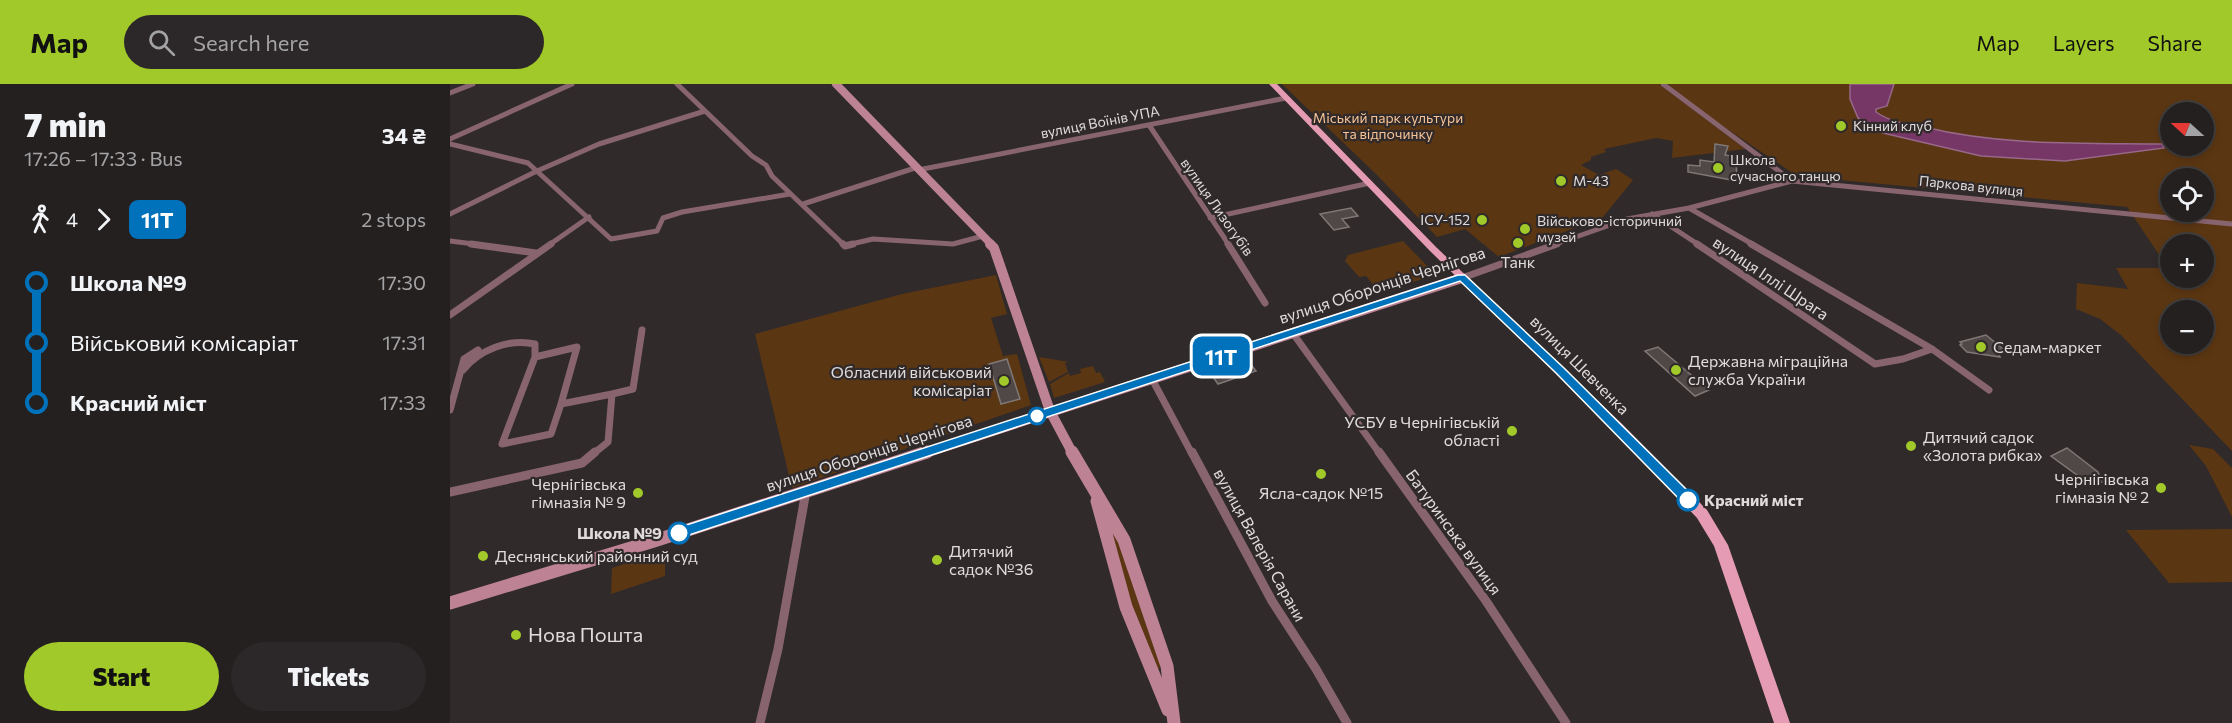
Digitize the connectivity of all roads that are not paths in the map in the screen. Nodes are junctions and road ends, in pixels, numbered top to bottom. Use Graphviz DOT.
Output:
graph roads {
  1 [pos="473,84"];
  2 [pos="572,84"];
  3 [pos="677,84"];
  4 [pos="836,84"];
  5 [pos="1273,84"];
  6 [pos="1663,84"];
  7 [pos="450,93"];
  8 [pos="1286,98"];
  9 [pos="705,111"];
  10 [pos="1149,125"];
  11 [pos="450,141"];
  12 [pos="916,169"];
  13 [pos="537,171"];
  14 [pos="1792,181"];
  15 [pos="1370,183"];
  16 [pos="790,194"];
  17 [pos="803,204"];
  18 [pos="1689,208"];
  19 [pos="450,214"];
  20 [pos="1652,214"];
  21 [pos="589,217"];
  22 [pos="1210,218"];
  23 [pos="2232,224"];
  24 [pos="983,236"];
  25 [pos="450,241"];
  26 [pos="536,253"];
  27 [pos="1462,278"];
  28 [pos="1265,303"];
  29 [pos="450,315"];
  30 [pos="642,330"];
  31 [pos="1292,332"];
  32 [pos="1932,349"];
  33 [pos="535,357"];
  34 [pos="1152,379"];
  35 [pos="1989,390"];
  36 [pos="612,394"];
  37 [pos="561,404"];
  38 [pos="450,410"];
  39 [pos="1050,411"];
  40 [pos="807,491"];
  41 [pos="450,492"];
  42 [pos="1095,494"];
  43 [pos="453,602"];
  44 [pos="1173,721"];
  45 [pos="760,723"];
  46 [pos="1347,723"];
  47 [pos="1566,723"];
  48 [pos="1782,723"];
  1 -- 7 [label="street"];
  2 -- 11 [label="street"];
  3 -- 9 [label="street"];
  4 -- 12 [label="street"];
  5 -- 8 [label="main road, вулиця Шевченка"];
  6 -- 14 [label="street"];
  8 -- 10 [label="street, вулиця Воїнів УПА"];
  8 -- 15 [label="main road, вулиця Шевченка"];
  9 -- 13 [label="street"];
  9 -- 16 [label="street"];
  10 -- 12 [label="street, вулиця Воїнів УПА"];
  10 -- 22 [label="street, вулиця Лизогубів"];
  11 -- 13 [label="street"];
  12 -- 17 [label="street, вулиця Воїнів УПА"];
  12 -- 24 [label="street"];
  13 -- 19 [label="street"];
  13 -- 21 [label="street"];
  14 -- 18 [label="street, вулиця Оборонців Чернігова"];
  14 -- 23 [label="street, Паркова вулиця"];
  15 -- 22 [label="street"];
  15 -- 27 [label="main road, вулиця Шевченка"];
  16 -- 17 [label="street"];
  16 -- 21 [label="street"];
  17 -- 24 [label="street"];
  18 -- 20 [label="street, вулиця Оборонців Чернігова"];
  18 -- 32 [label="street"];
  20 -- 27 [label="street, вулиця Оборонців Чернігова"];
  20 -- 32 [label="street, вулиця Іллі Шрага"];
  21 -- 26 [label="street"];
  22 -- 28 [label="street, вулиця Лизогубів"];
  24 -- 39 [label="street"];
  25 -- 26 [label="street"];
  26 -- 29 [label="street"];
  27 -- 31 [label="street, вулиця Оборонців Чернігова"];
  27 -- 48 [label="main road, вулиця Шевченка"];
  30 -- 36 [label="street"];
  31 -- 34 [label="street, вулиця Оборонців Чернігова"];
  31 -- 47 [label="street, Батуринська вулиця"];
  32 -- 35 [label="street"];
  33 -- 37 [label="street"];
  33 -- 37 [label="street"];
  33 -- 38 [label="street"];
  34 -- 39 [label="street, вулиця Оборонців Чернігова"];
  34 -- 46 [label="street, вулиця Валерія Сарани"];
  36 -- 37 [label="street"];
  36 -- 41 [label="street"];
  39 -- 40 [label="street, вулиця Оборонців Чернігова"];
  39 -- 42 [label="street"];
  40 -- 43 [label="street, вулиця Оборонців Чернігова"];
  40 -- 45 [label="street"];
  42 -- 44 [label="street"];
  42 -- 44 [label="street"];
}
